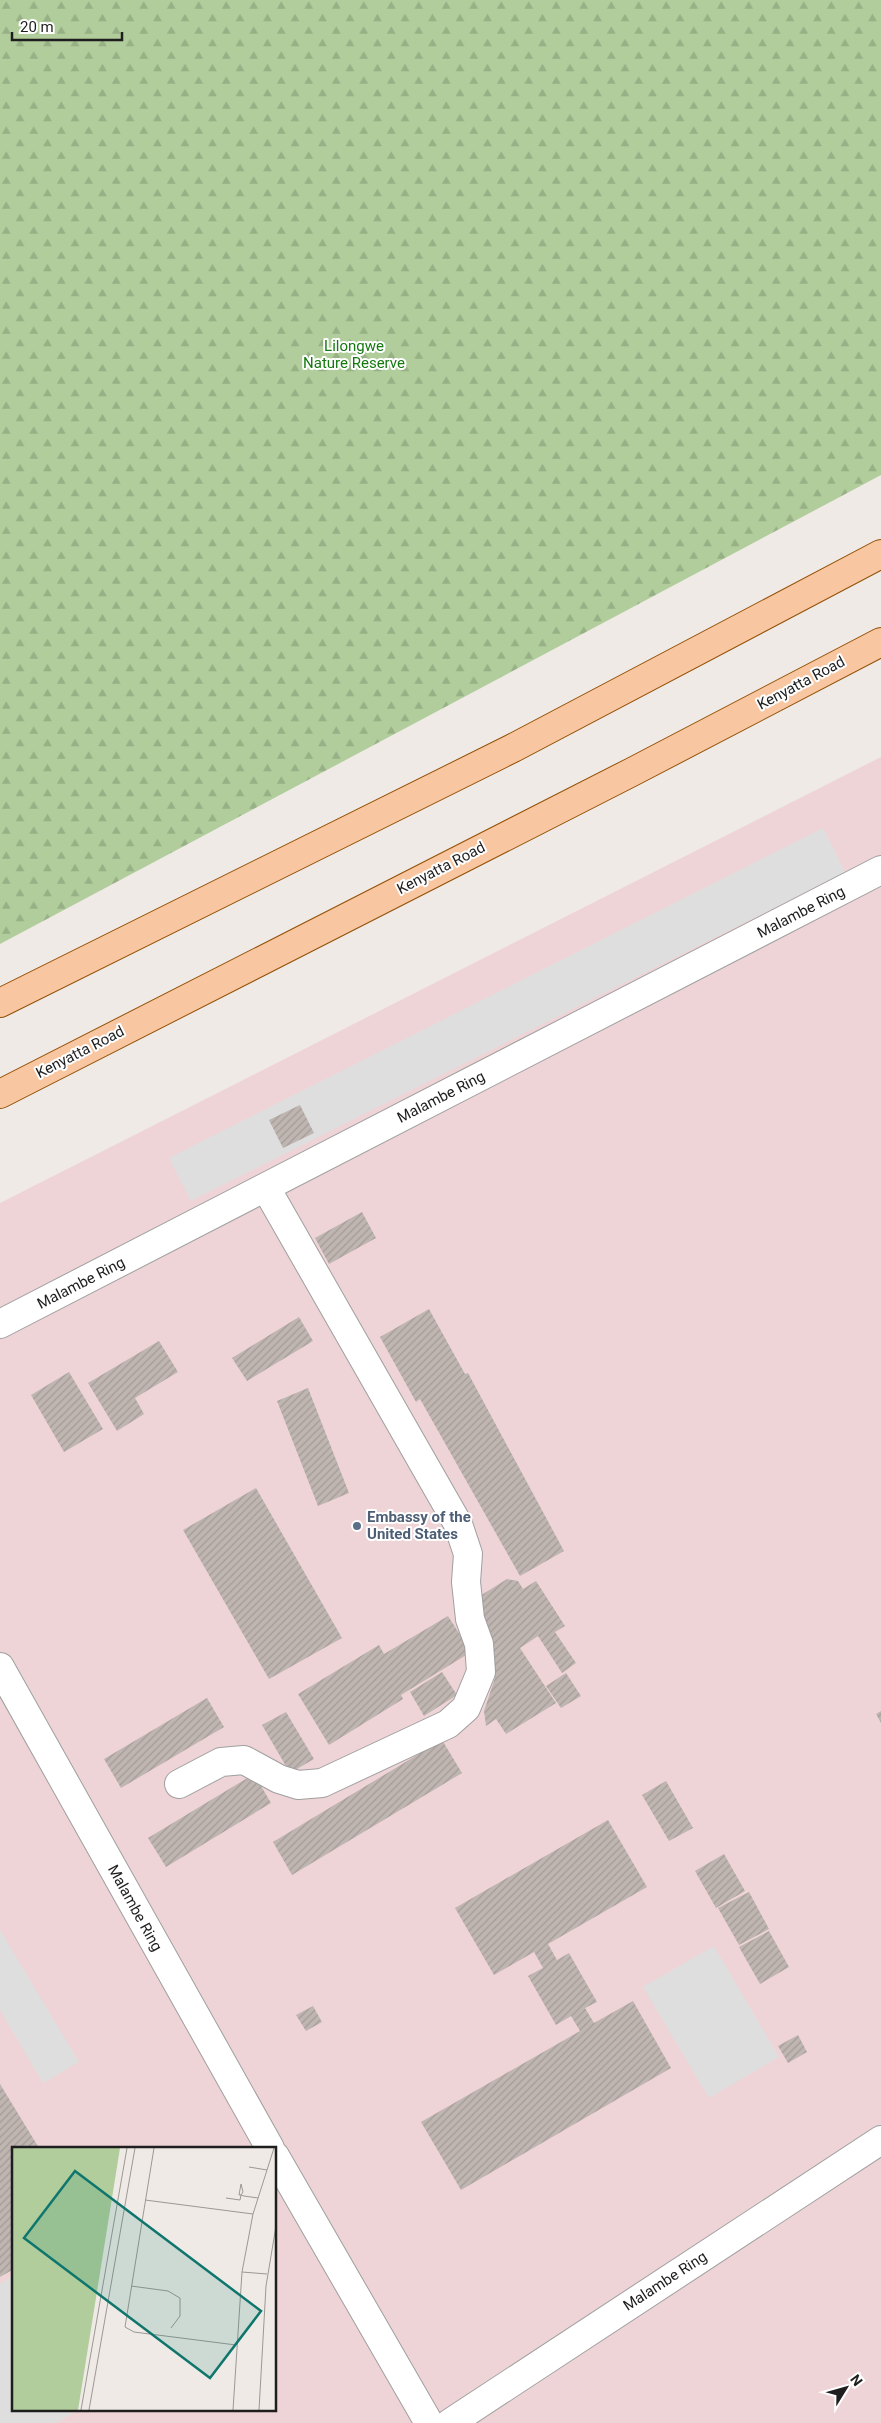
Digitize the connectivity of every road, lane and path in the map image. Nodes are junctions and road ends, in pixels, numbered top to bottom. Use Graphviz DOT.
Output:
graph roads {
  1 [pos="881,554"];
  2 [pos="881,642"];
  3 [pos="881,870"];
  4 [pos="0,1003"];
  5 [pos="0,1094"];
  6 [pos="266,1188"];
  7 [pos="0,1324"];
  8 [pos="0,1667"];
  9 [pos="179,1784"];
  10 [pos="881,2140"];
  11 [pos="269,2147"];
  12 [pos="276,2158"];
  13 [pos="428,2423"];
  14 [pos="450,2423"];
  1 -- 4 [label="main road"];
  2 -- 5 [label="main road, Kenyatta Road"];
  3 -- 6 [label="street, Malambe Ring"];
  6 -- 7 [label="street, Malambe Ring"];
  6 -- 9 [label="street"];
  8 -- 11 [label="street, Malambe Ring"];
  10 -- 14 [label="street, Malambe Ring"];
  12 -- 13 [label="street"];
}
